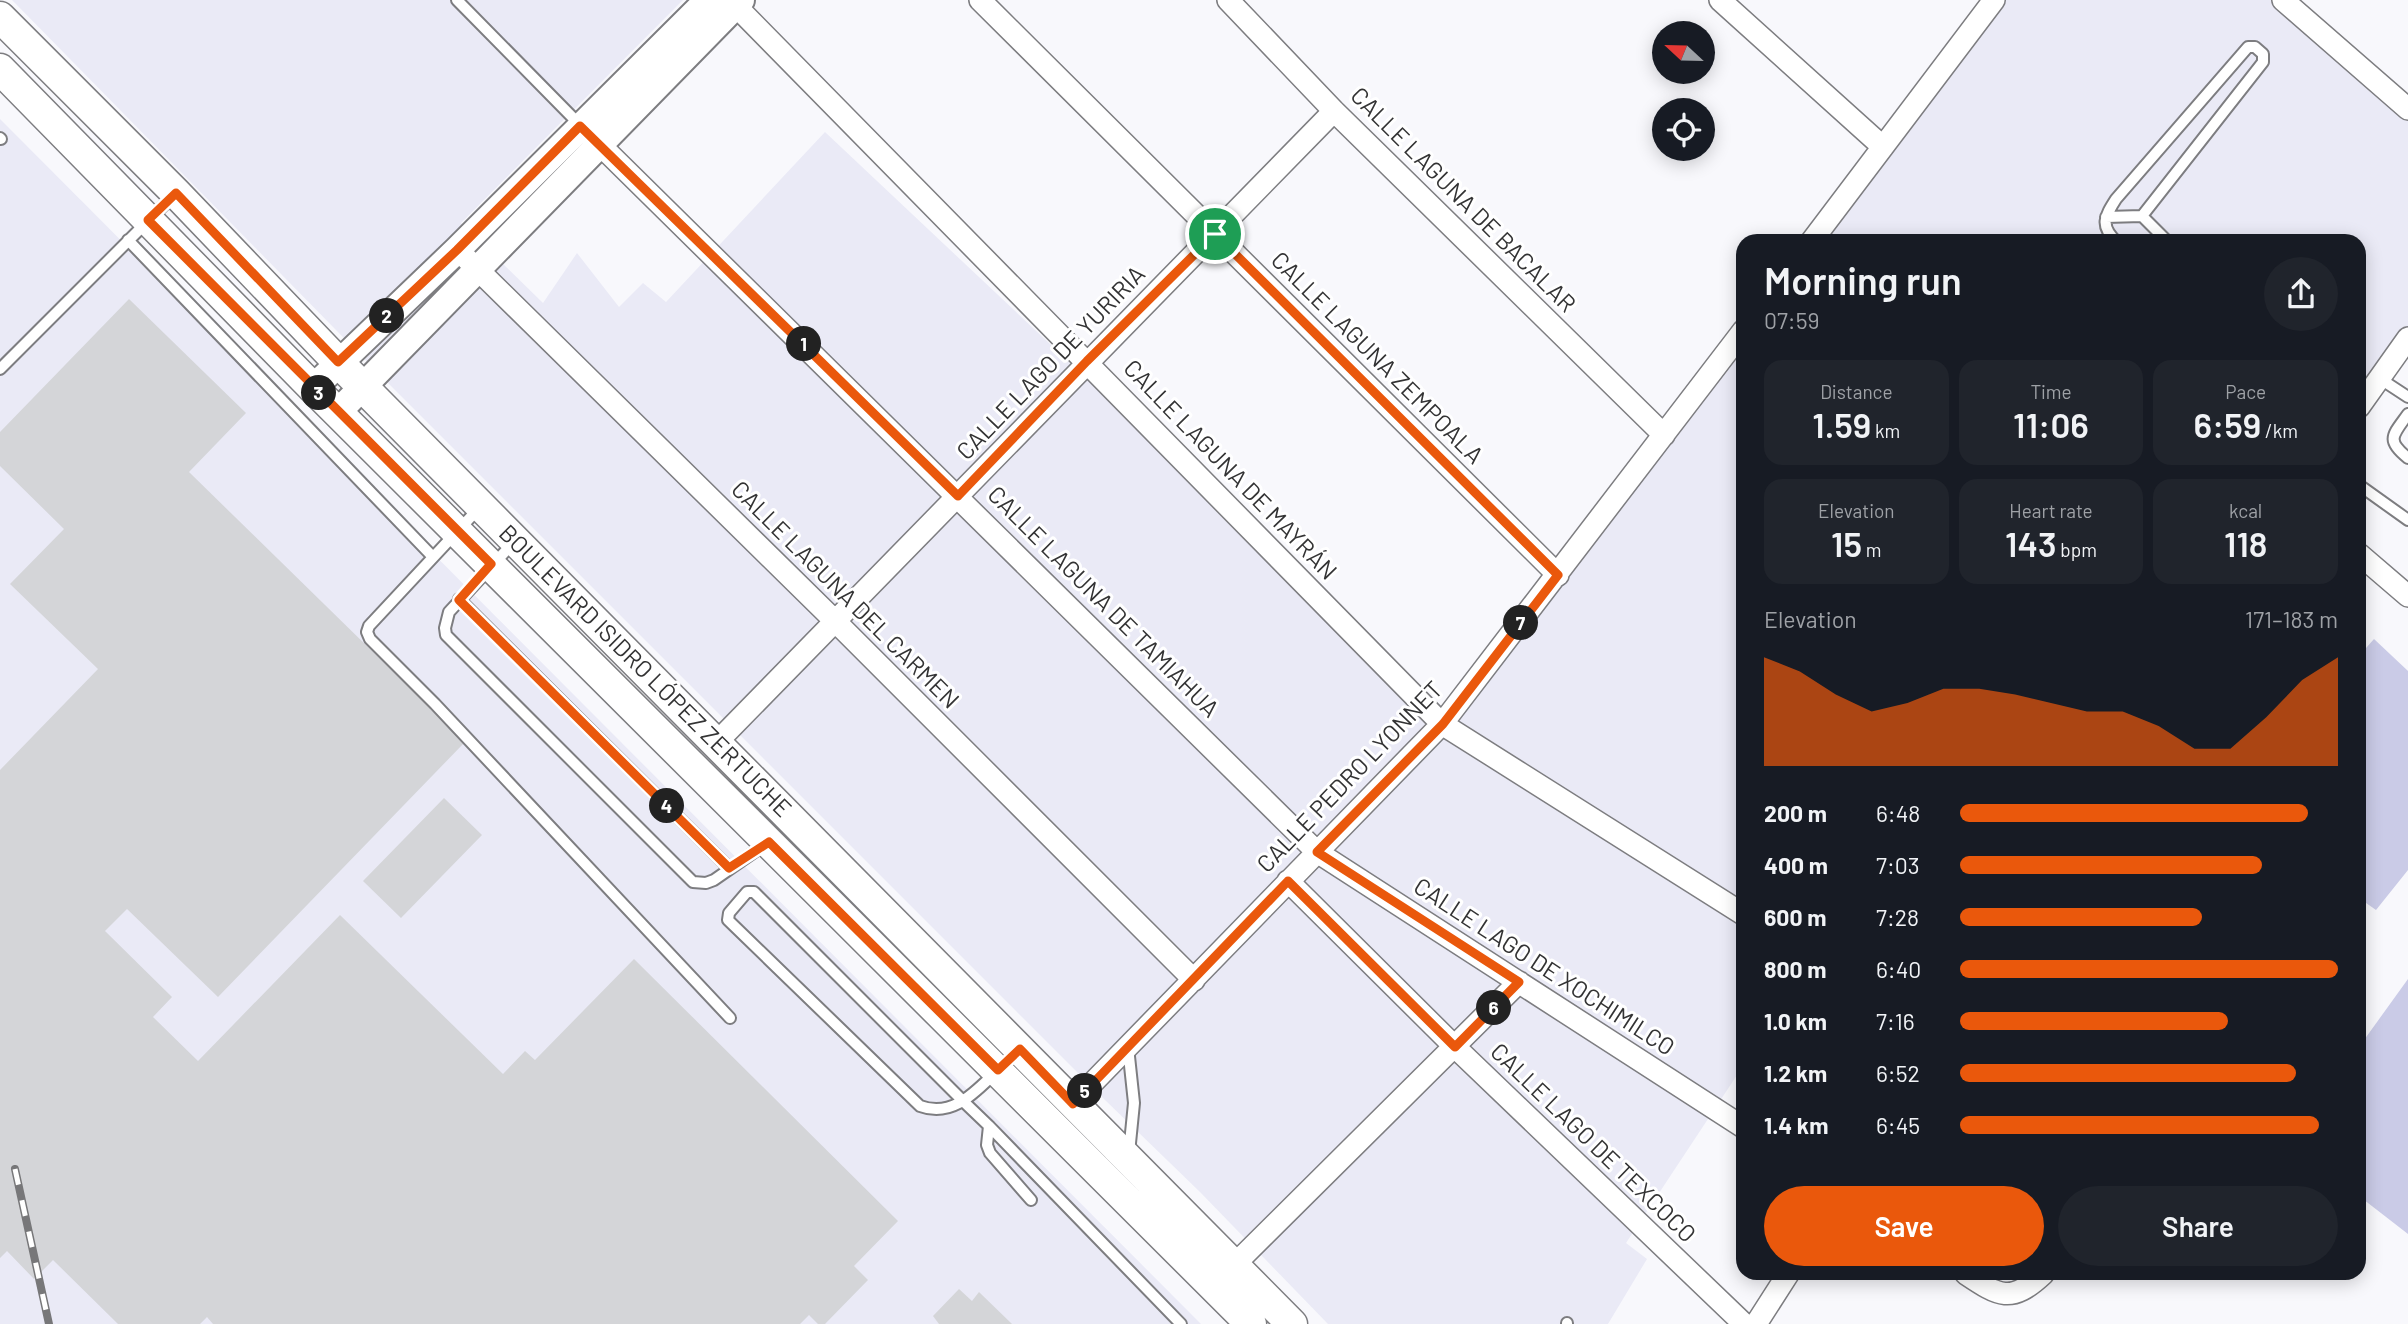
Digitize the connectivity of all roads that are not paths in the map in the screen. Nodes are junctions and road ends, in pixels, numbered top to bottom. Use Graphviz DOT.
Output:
graph roads {
  1 [pos="457,0"];
  2 [pos="708,0"];
  3 [pos="980,0"];
  4 [pos="1228,0"];
  5 [pos="1720,0"];
  6 [pos="1994,0"];
  7 [pos="2283,0"];
  8 [pos="735,2"];
  9 [pos="0,17"];
  10 [pos="0,69"];
  11 [pos="2408,108"];
  12 [pos="1334,111"];
  13 [pos="580,126"];
  14 [pos="600,144"];
  15 [pos="1883,147"];
  16 [pos="176,193"];
  17 [pos="2142,216"];
  18 [pos="2106,217"];
  19 [pos="138,230"];
  20 [pos="1215,234"];
  21 [pos="1817,234"];
  22 [pos="2108,234"];
  23 [pos="2160,234"];
  24 [pos="457,250"];
  25 [pos="479,269"];
  26 [pos="2408,338"];
  27 [pos="1736,340"];
  28 [pos="1087,361"];
  29 [pos="338,362"];
  30 [pos="0,369"];
  31 [pos="2379,378"];
  32 [pos="363,386"];
  33 [pos="313,388"];
  34 [pos="2366,397"];
  35 [pos="2408,397"];
  36 [pos="338,412"];
  37 [pos="2408,414"];
  38 [pos="1664,435"];
  39 [pos="2408,458"];
  40 [pos="2366,490"];
  41 [pos="958,496"];
  42 [pos="481,505"];
  43 [pos="2408,520"];
  44 [pos="458,531"];
  45 [pos="516,541"];
  46 [pos="433,557"];
  47 [pos="2366,560"];
  48 [pos="491,564"];
  49 [pos="1558,575"];
  50 [pos="2408,596"];
  51 [pos="459,600"];
  52 [pos="835,621"];
  53 [pos="1443,724"];
  54 [pos="717,743"];
  55 [pos="769,842"];
  56 [pos="1317,852"];
  57 [pos="729,868"];
  58 [pos="1288,881"];
  59 [pos="1736,910"];
  60 [pos="1194,980"];
  61 [pos="1519,982"];
  62 [pos="971,1001"];
  63 [pos="730,1018"];
  64 [pos="950,1022"];
  65 [pos="1128,1047"];
  66 [pos="1455,1047"];
  67 [pos="1009,1060"];
  68 [pos="964,1102"];
  69 [pos="1073,1104"];
  70 [pos="1736,1122"];
  71 [pos="989,1126"];
  72 [pos="1128,1159"];
  73 [pos="1031,1200"];
  74 [pos="1235,1265"];
  75 [pos="1784,1280"];
  76 [pos="1975,1280"];
  77 [pos="2036,1280"];
  78 [pos="1213,1286"];
  79 [pos="1274,1320"];
  80 [pos="1181,1324"];
  81 [pos="1744,1324"];
  82 [pos="1756,1324"];
  1 -- 13 [label="lane"];
  2 -- 13 [label="street"];
  3 -- 20 [label="street, CALLE LAGUNA ZEMPOALA"];
  4 -- 12 [label="street, CALLE LAGUNA DE BACALAR"];
  5 -- 15 [label="street"];
  6 -- 15 [label="street"];
  7 -- 11 [label="street"];
  8 -- 14 [label="street"];
  8 -- 28 [label="street, CALLE LAGUNA DE MAYRÁN"];
  9 -- 16 [label="main road, BOULEVARD ISIDRO LÓPEZ ZERTUCHE"];
  10 -- 19 [label="main road, BOULEVARD ISIDRO LÓPEZ ZERTUCHE"];
  12 -- 20 [label="street, CALLE LAGO DE YURIRIA"];
  12 -- 38 [label="street, CALLE LAGUNA DE BACALAR"];
  13 -- 14 [label="street, CALLE LAGUNA DE TAMIAHUA"];
  13 -- 24 [label="street"];
  14 -- 25 [label="street"];
  14 -- 41 [label="street, CALLE LAGUNA DE TAMIAHUA"];
  15 -- 21 [label="street"];
  16 -- 19 [label="lane"];
  16 -- 29 [label="main road, BOULEVARD ISIDRO LÓPEZ ZERTUCHE"];
  17 -- 18 [label="lane"];
  17 -- 18 [label="lane"];
  17 -- 23 [label="lane"];
  18 -- 22 [label="lane"];
  19 -- 30 [label="lane"];
  19 -- 33 [label="main road, BOULEVARD ISIDRO LÓPEZ ZERTUCHE"];
  19 -- 46 [label="lane"];
  20 -- 28 [label="street, CALLE LAGO DE YURIRIA"];
  20 -- 49 [label="street, CALLE LAGUNA ZEMPOALA"];
  24 -- 25 [label="street, CALLE LAGUNA DEL CARMEN"];
  24 -- 29 [label="street"];
  25 -- 32 [label="street"];
  25 -- 52 [label="street, CALLE LAGUNA DEL CARMEN"];
  26 -- 31 [label="street"];
  27 -- 38 [label="street, CALLE PEDRO LYONNET"];
  28 -- 41 [label="street, CALLE LAGO DE YURIRIA"];
  28 -- 53 [label="street, CALLE LAGUNA DE MAYRÁN"];
  29 -- 32 [label="main road, BOULEVARD ISIDRO LÓPEZ ZERTUCHE"];
  29 -- 33 [label="street"];
  31 -- 34 [label="street"];
  31 -- 35 [label="lane"];
  32 -- 36 [label="street"];
  32 -- 42 [label="main road, BOULEVARD ISIDRO LÓPEZ ZERTUCHE"];
  33 -- 36 [label="main road, BOULEVARD ISIDRO LÓPEZ ZERTUCHE"];
  36 -- 44 [label="main road, BOULEVARD ISIDRO LÓPEZ ZERTUCHE"];
  37 -- 39 [label="lane"];
  38 -- 49 [label="street, CALLE PEDRO LYONNET"];
  40 -- 43 [label="lane"];
  41 -- 52 [label="street, CALLE LAGO DE YURIRIA"];
  41 -- 56 [label="street, CALLE LAGUNA DE TAMIAHUA"];
  42 -- 44 [label="lane"];
  42 -- 45 [label="main road, BOULEVARD ISIDRO LÓPEZ ZERTUCHE"];
  44 -- 46 [label="lane"];
  44 -- 48 [label="main road, BOULEVARD ISIDRO LÓPEZ ZERTUCHE"];
  45 -- 48 [label="lane"];
  45 -- 54 [label="main road, BOULEVARD ISIDRO LÓPEZ ZERTUCHE"];
  46 -- 63 [label="lane"];
  47 -- 50 [label="street"];
  48 -- 51 [label="lane"];
  48 -- 55 [label="main road, BOULEVARD ISIDRO LÓPEZ ZERTUCHE"];
  49 -- 53 [label="street, CALLE PEDRO LYONNET"];
  51 -- 57 [label="lane"];
  51 -- 57 [label="lane"];
  52 -- 54 [label="street, CALLE LAGO DE YURIRIA"];
  52 -- 60 [label="street, CALLE LAGUNA DEL CARMEN"];
  53 -- 56 [label="street, CALLE PEDRO LYONNET"];
  53 -- 59 [label="street, CALLE LAGUNA DE MAYRÁN"];
  54 -- 62 [label="main road, BOULEVARD ISIDRO LÓPEZ ZERTUCHE"];
  55 -- 57 [label="lane"];
  55 -- 64 [label="main road, BOULEVARD ISIDRO LÓPEZ ZERTUCHE"];
  56 -- 58 [label="street, CALLE PEDRO LYONNET"];
  56 -- 61 [label="street, CALLE LAGO DE XOCHIMILCO"];
  58 -- 60 [label="street, CALLE PEDRO LYONNET"];
  58 -- 66 [label="street, CALLE LAGO DE TEXCOCO"];
  60 -- 65 [label="street, CALLE PEDRO LYONNET"];
  61 -- 66 [label="street"];
  61 -- 70 [label="street, CALLE LAGO DE XOCHIMILCO"];
  62 -- 64 [label="main road"];
  62 -- 67 [label="main road, BOULEVARD ISIDRO LÓPEZ ZERTUCHE"];
  64 -- 67 [label="main road, BOULEVARD ISIDRO LÓPEZ ZERTUCHE"];
  65 -- 69 [label="street, CALLE PEDRO LYONNET"];
  65 -- 72 [label="lane"];
  66 -- 74 [label="street"];
  66 -- 81 [label="street, CALLE LAGO DE TEXCOCO"];
  67 -- 68 [label="lane"];
  67 -- 69 [label="main road, BOULEVARD ISIDRO LÓPEZ ZERTUCHE"];
  67 -- 78 [label="main road, BOULEVARD ISIDRO LÓPEZ ZERTUCHE"];
  68 -- 68 [label="lane"];
  68 -- 71 [label="lane"];
  69 -- 72 [label="main road, BOULEVARD ISIDRO LÓPEZ ZERTUCHE"];
  71 -- 73 [label="lane"];
  71 -- 80 [label="lane"];
  72 -- 74 [label="main road, BOULEVARD ISIDRO LÓPEZ ZERTUCHE"];
  74 -- 78 [label="street"];
  74 -- 79 [label="main road, BOULEVARD ISIDRO LÓPEZ ZERTUCHE"];
  75 -- 82 [label="street"];
  76 -- 77 [label="street"];
  78 -- 79 [label="main road, BOULEVARD ISIDRO LÓPEZ ZERTUCHE"];
}
